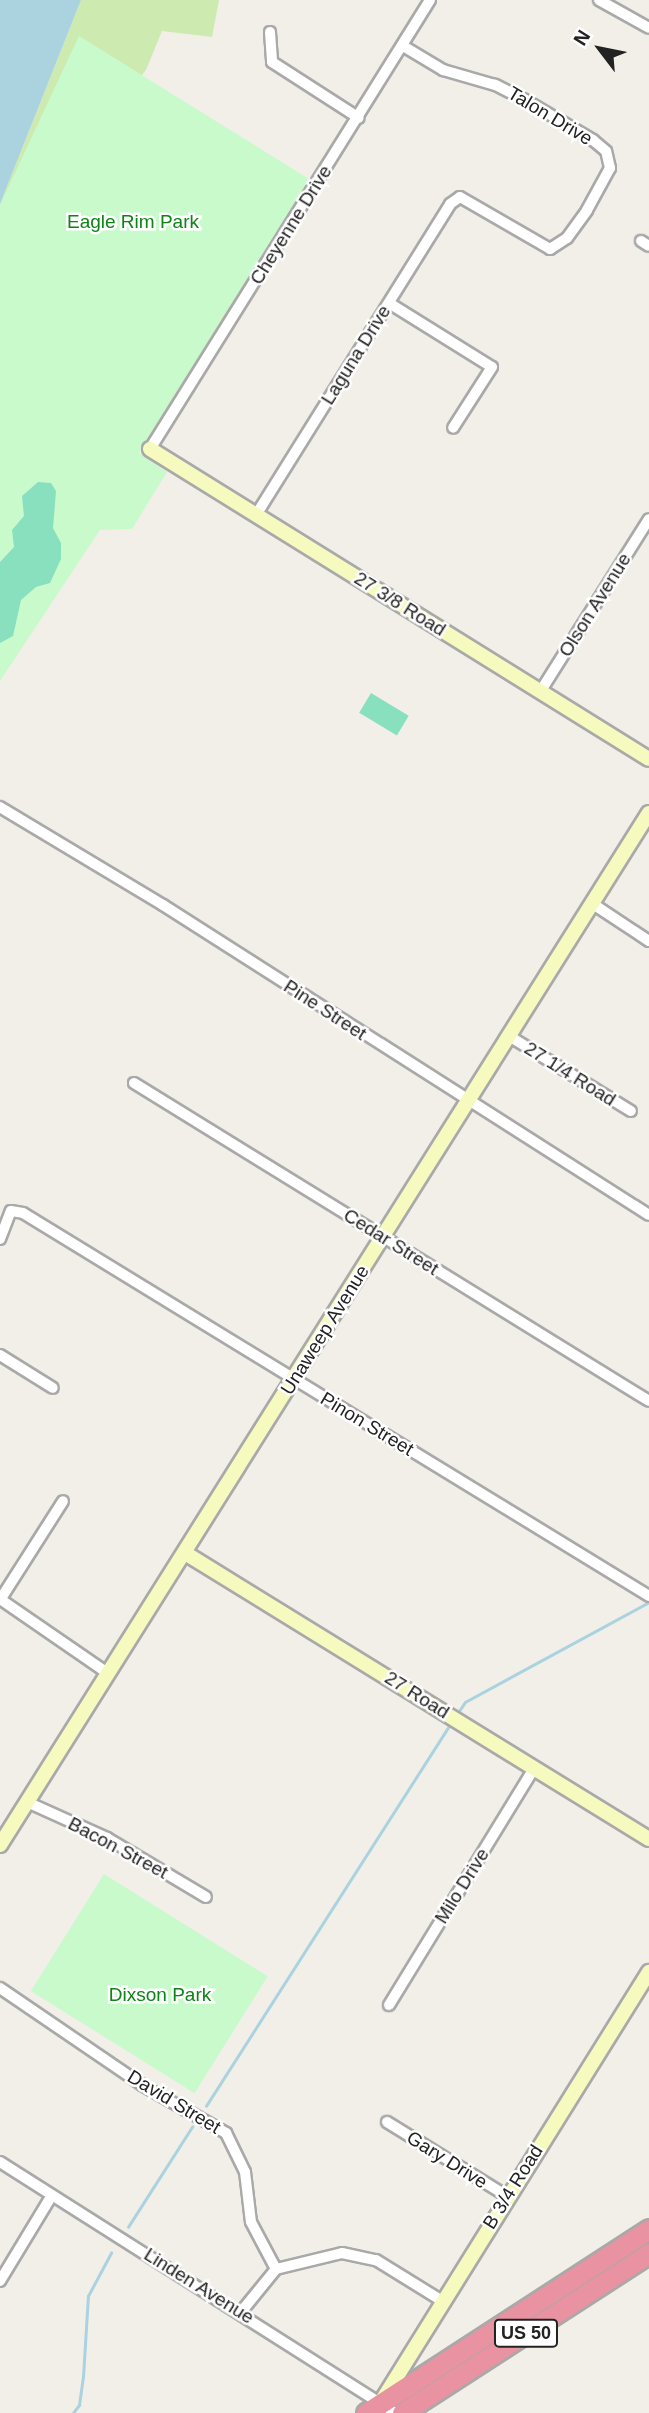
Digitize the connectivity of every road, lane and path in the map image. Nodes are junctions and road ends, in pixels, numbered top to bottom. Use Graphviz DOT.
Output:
graph roads {
  1 [pos="430,0"];
  2 [pos="599,0"];
  3 [pos="649,28"];
  4 [pos="270,32"];
  5 [pos="403,47"];
  6 [pos="359,118"];
  7 [pos="460,197"];
  8 [pos="388,303"];
  9 [pos="453,428"];
  10 [pos="150,449"];
  11 [pos="256,515"];
  12 [pos="649,519"];
  13 [pos="540,692"];
  14 [pos="649,759"];
  15 [pos="0,807"];
  16 [pos="649,813"];
  17 [pos="593,904"];
  18 [pos="649,941"];
  19 [pos="509,1036"];
  20 [pos="134,1083"];
  21 [pos="467,1102"];
  22 [pos="631,1111"];
  23 [pos="649,1215"];
  24 [pos="383,1237"];
  25 [pos="0,1239"];
  26 [pos="0,1355"];
  27 [pos="294,1381"];
  28 [pos="53,1388"];
  29 [pos="649,1401"];
  30 [pos="63,1501"];
  31 [pos="185,1553"];
  32 [pos="649,1597"];
  33 [pos="0,1600"];
  34 [pos="108,1674"];
  35 [pos="535,1767"];
  36 [pos="27,1802"];
  37 [pos="649,1839"];
  38 [pos="0,1845"];
  39 [pos="206,1896"];
  40 [pos="649,1972"];
  41 [pos="0,1988"];
  42 [pos="389,2005"];
  43 [pos="387,2122"];
  44 [pos="0,2162"];
  45 [pos="52,2194"];
  46 [pos="507,2196"];
  47 [pos="649,2229"];
  48 [pos="649,2253"];
  49 [pos="276,2269"];
  50 [pos="0,2281"];
  51 [pos="442,2301"];
  52 [pos="241,2312"];
  53 [pos="381,2410"];
  54 [pos="402,2413"];
  1 -- 5 [label="street, Cheyenne Drive"];
  2 -- 3 [label="street"];
  4 -- 6 [label="street"];
  5 -- 6 [label="street, Cheyenne Drive"];
  5 -- 7 [label="street, Talon Drive"];
  6 -- 10 [label="street, Cheyenne Drive"];
  7 -- 8 [label="street, Laguna Drive"];
  8 -- 9 [label="street"];
  8 -- 11 [label="street, Laguna Drive"];
  10 -- 11 [label="street, 27 3/8 Road"];
  11 -- 13 [label="street, 27 3/8 Road"];
  12 -- 13 [label="street, Olson Avenue"];
  13 -- 14 [label="street, 27 3/8 Road"];
  15 -- 21 [label="street, Pine Street"];
  16 -- 17 [label="street, Unaweep Avenue"];
  17 -- 18 [label="street"];
  17 -- 19 [label="street, Unaweep Avenue"];
  19 -- 21 [label="street, Unaweep Avenue"];
  19 -- 22 [label="street, 27 1/4 Road"];
  20 -- 24 [label="street, Cedar Street"];
  21 -- 23 [label="street, Pine Street"];
  21 -- 24 [label="street, Unaweep Avenue"];
  24 -- 27 [label="street, Unaweep Avenue"];
  24 -- 29 [label="street, Cedar Street"];
  25 -- 27 [label="street, Pinon Street"];
  26 -- 28 [label="street"];
  27 -- 31 [label="street, Unaweep Avenue"];
  27 -- 32 [label="street, Pinon Street"];
  30 -- 33 [label="street"];
  31 -- 34 [label="street, Unaweep Avenue"];
  31 -- 35 [label="street, 27 Road"];
  33 -- 34 [label="street"];
  34 -- 36 [label="street, Unaweep Avenue"];
  35 -- 37 [label="street, 27 Road"];
  35 -- 42 [label="street, Milo Drive"];
  36 -- 38 [label="street, Unaweep Avenue"];
  36 -- 39 [label="street, Bacon Street"];
  40 -- 46 [label="street, B 3/4 Road"];
  41 -- 49 [label="street, David Street"];
  43 -- 46 [label="street, Gary Drive"];
  44 -- 45 [label="street, Linden Avenue"];
  45 -- 50 [label="street"];
  45 -- 52 [label="street, Linden Avenue"];
  46 -- 51 [label="street, B 3/4 Road"];
  47 -- 53 [label="highway, US 50"];
  48 -- 54 [label="highway, US 50"];
  49 -- 51 [label="street"];
  49 -- 52 [label="street"];
  51 -- 53 [label="street, B 3/4 Road"];
  52 -- 53 [label="street, Linden Avenue"];
}
